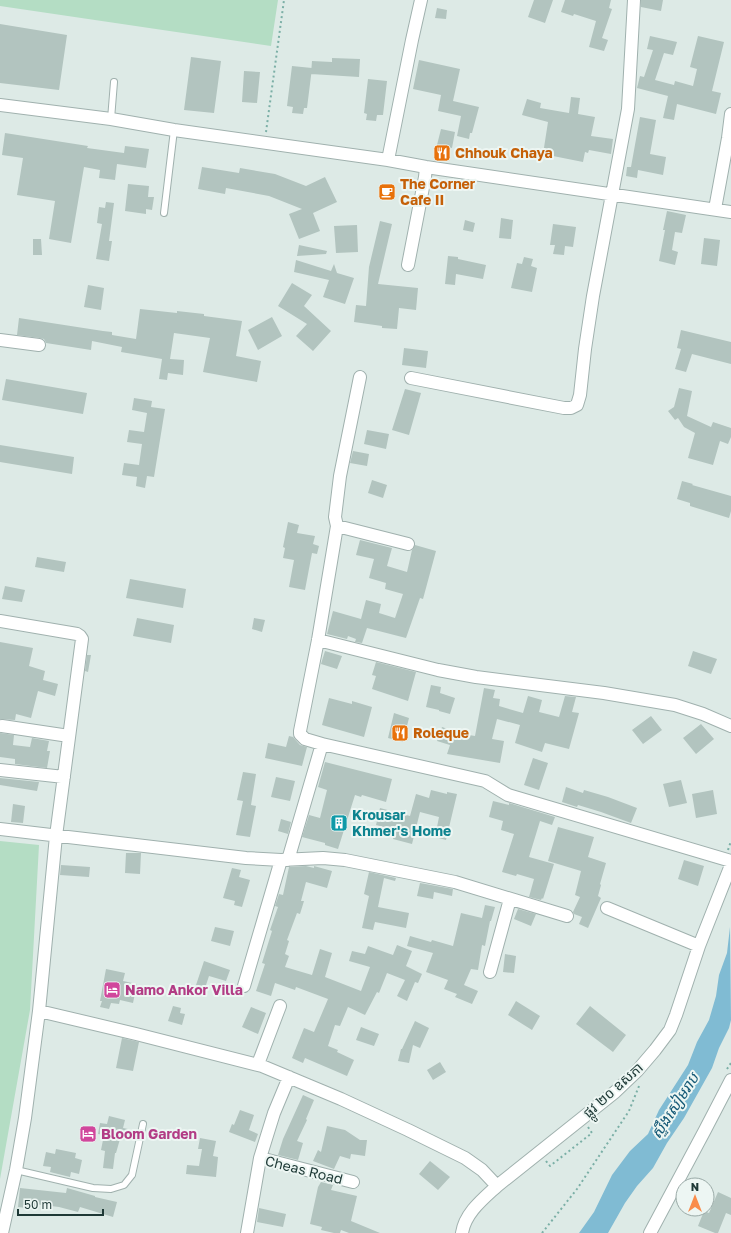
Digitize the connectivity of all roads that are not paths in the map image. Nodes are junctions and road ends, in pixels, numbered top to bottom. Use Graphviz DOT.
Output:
graph roads {
  1 [pos="421,0"];
  2 [pos="634,0"];
  3 [pos="114,82"];
  4 [pos="0,105"];
  5 [pos="731,114"];
  6 [pos="111,119"];
  7 [pos="174,130"];
  8 [pos="388,160"];
  9 [pos="426,167"];
  10 [pos="612,195"];
  11 [pos="715,209"];
  12 [pos="731,212"];
  13 [pos="164,213"];
  14 [pos="408,266"];
  15 [pos="0,340"];
  16 [pos="39,345"];
  17 [pos="360,377"];
  18 [pos="411,378"];
  19 [pos="337,526"];
  20 [pos="408,544"];
  21 [pos="0,621"];
  22 [pos="318,640"];
  23 [pos="2,726"];
  24 [pos="731,726"];
  25 [pos="69,736"];
  26 [pos="322,744"];
  27 [pos="0,770"];
  28 [pos="64,778"];
  29 [pos="0,829"];
  30 [pos="56,836"];
  31 [pos="284,860"];
  32 [pos="729,862"];
  33 [pos="510,899"];
  34 [pos="607,908"];
  35 [pos="567,916"];
  36 [pos="700,946"];
  37 [pos="490,972"];
  38 [pos="244,986"];
  39 [pos="280,1006"];
  40 [pos="39,1011"];
  41 [pos="258,1064"];
  42 [pos="289,1077"];
  43 [pos="731,1080"];
  44 [pos="143,1124"];
  45 [pos="260,1158"];
  46 [pos="16,1170"];
  47 [pos="353,1182"];
  48 [pos="497,1186"];
  49 [pos="2,1225"];
  50 [pos="249,1232"];
  51 [pos="462,1233"];
  52 [pos="650,1233"];
  1 -- 8 [label="street"];
  2 -- 10 [label="street"];
  3 -- 6 [label="lane"];
  4 -- 6 [label="street"];
  5 -- 11 [label="street"];
  6 -- 7 [label="street"];
  7 -- 8 [label="street"];
  7 -- 13 [label="lane"];
  8 -- 9 [label="street"];
  9 -- 10 [label="street"];
  9 -- 14 [label="street"];
  10 -- 11 [label="street"];
  10 -- 18 [label="street"];
  11 -- 12 [label="street"];
  15 -- 16 [label="street"];
  17 -- 19 [label="street"];
  19 -- 20 [label="street"];
  19 -- 22 [label="street"];
  21 -- 25 [label="street"];
  22 -- 24 [label="street"];
  22 -- 26 [label="street"];
  23 -- 25 [label="street"];
  25 -- 28 [label="street"];
  26 -- 31 [label="street"];
  26 -- 32 [label="street"];
  27 -- 28 [label="street"];
  28 -- 30 [label="street"];
  29 -- 30 [label="street"];
  30 -- 31 [label="street"];
  30 -- 40 [label="street"];
  31 -- 33 [label="street"];
  31 -- 38 [label="street"];
  32 -- 36 [label="street, ផ្លូវ ២០ ឧសភា"];
  33 -- 35 [label="street"];
  33 -- 37 [label="street"];
  34 -- 36 [label="street"];
  36 -- 48 [label="street, ផ្លូវ ២០ ឧសភា"];
  39 -- 41 [label="street"];
  40 -- 41 [label="street"];
  40 -- 46 [label="street"];
  41 -- 42 [label="street"];
  42 -- 45 [label="street"];
  42 -- 48 [label="street"];
  43 -- 52 [label="street"];
  44 -- 46 [label="lane"];
  45 -- 47 [label="street, Cheas Road"];
  45 -- 50 [label="street, Cheas Road"];
  46 -- 49 [label="street"];
  48 -- 51 [label="street, ផ្លូវ ២០ ឧសភា"];
}
